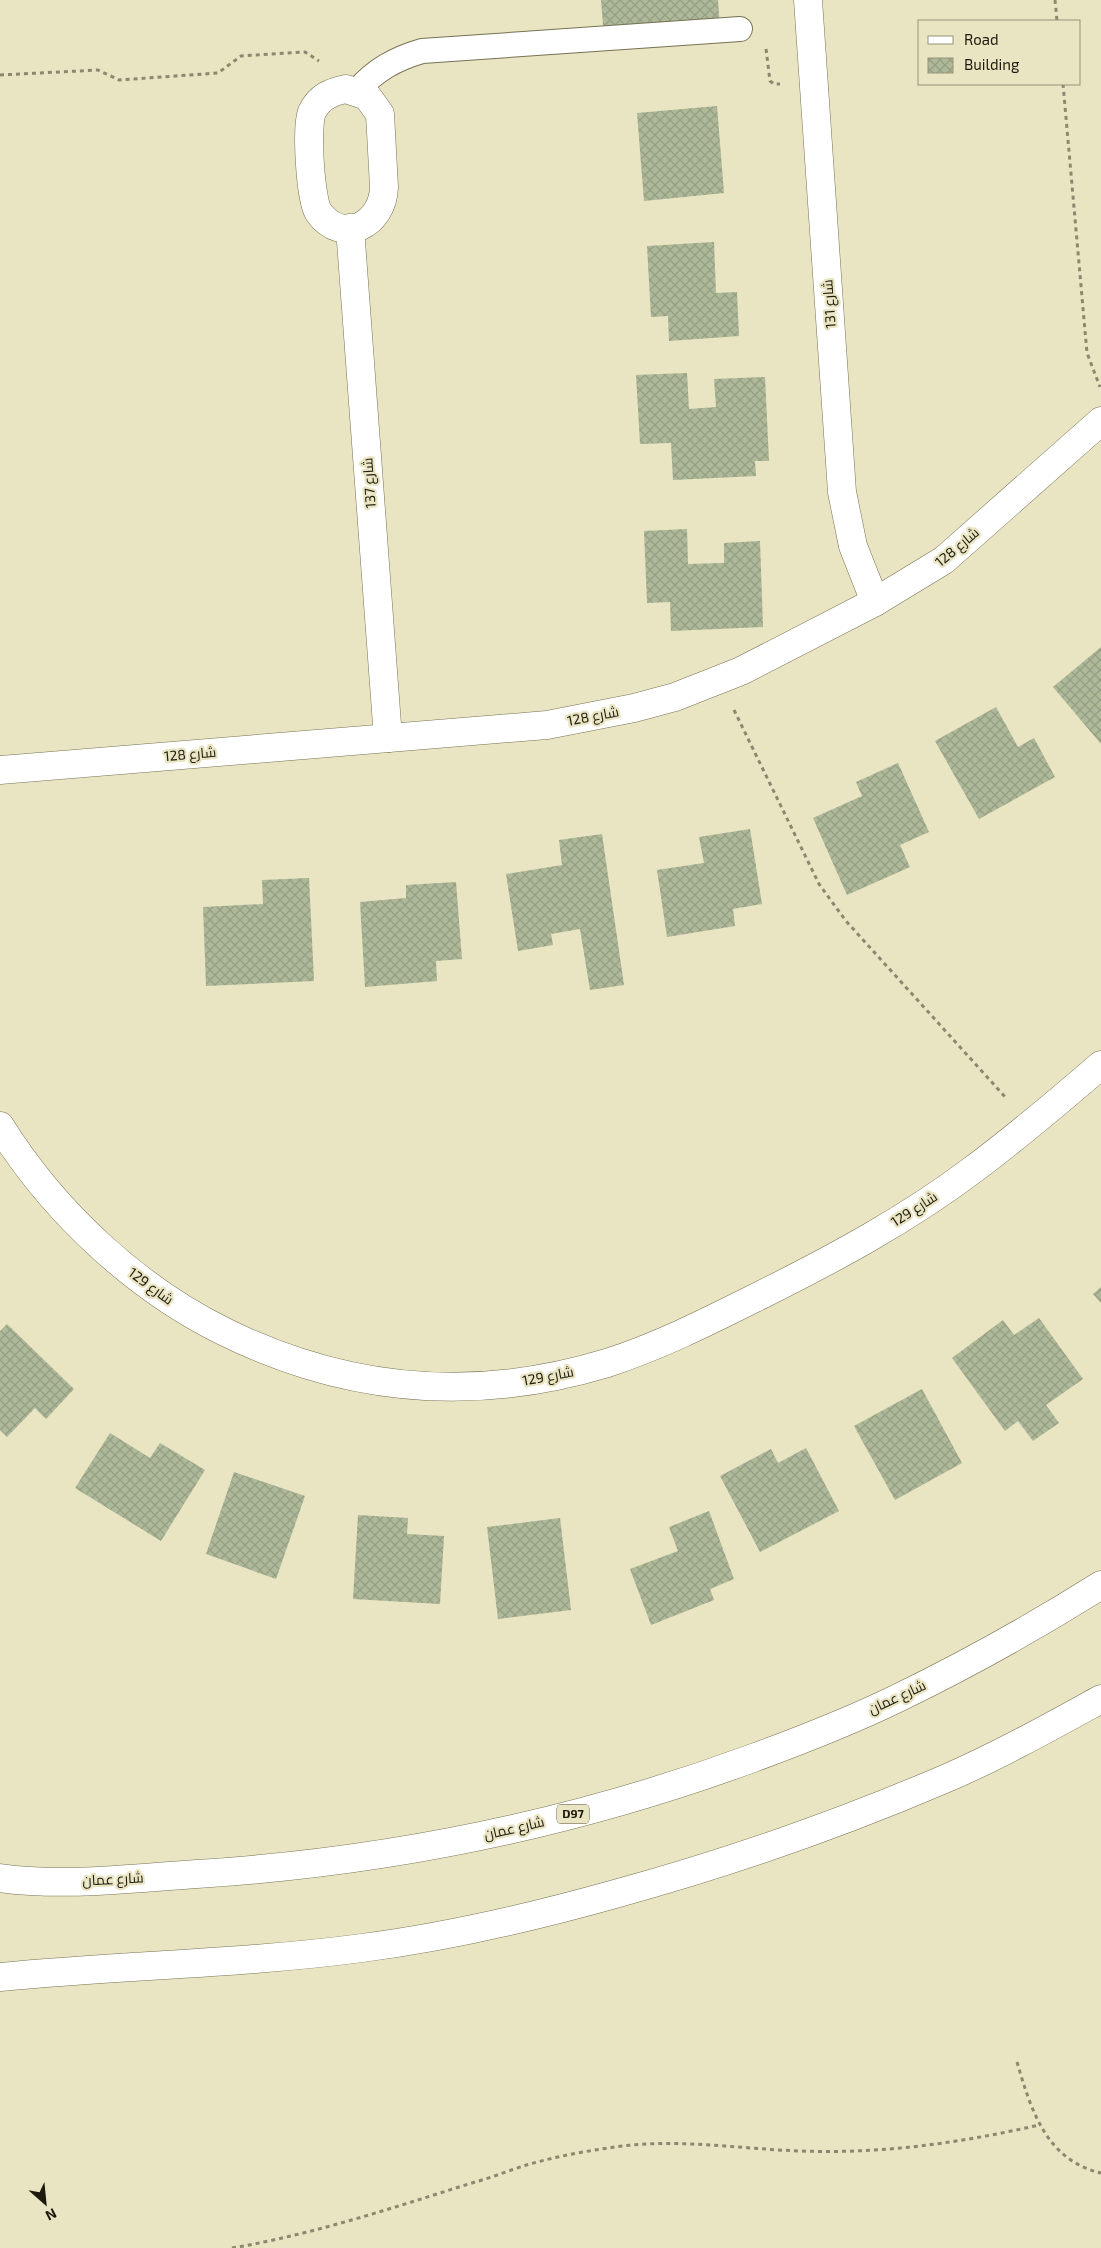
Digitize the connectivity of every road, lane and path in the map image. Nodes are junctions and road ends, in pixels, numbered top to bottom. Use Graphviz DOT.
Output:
graph roads {
  1 [pos="808,0"];
  2 [pos="1055,0"];
  3 [pos="1057,20"];
  4 [pos="740,29"];
  5 [pos="0,75"];
  6 [pos="813,85"];
  7 [pos="1063,85"];
  8 [pos="344,92"];
  9 [pos="350,228"];
  10 [pos="1101,390"];
  11 [pos="1101,421"];
  12 [pos="875,602"];
  13 [pos="719,680"];
  14 [pos="388,738"];
  15 [pos="0,770"];
  16 [pos="1101,1065"];
  17 [pos="1031,1125"];
  18 [pos="0,1126"];
  19 [pos="1101,1585"];
  20 [pos="1101,1699"];
  21 [pos="0,1878"];
  22 [pos="0,1977"];
  23 [pos="1017,2062"];
  24 [pos="1039,2125"];
  25 [pos="1101,2173"];
  26 [pos="232,2248"];
  1 -- 6 [label="street, شارع 131"];
  2 -- 3 [label="path"];
  4 -- 6 [label="path"];
  4 -- 8 [label="lane"];
  5 -- 8 [label="path"];
  6 -- 12 [label="street, شارع 131"];
  7 -- 10 [label="path"];
  8 -- 9 [label="street"];
  8 -- 9 [label="street"];
  9 -- 14 [label="street, شارع 137"];
  11 -- 12 [label="street, شارع 128"];
  12 -- 13 [label="street, شارع 128"];
  13 -- 14 [label="street, شارع 128"];
  13 -- 17 [label="path"];
  14 -- 15 [label="street, شارع 128"];
  16 -- 17 [label="street, شارع 129"];
  17 -- 18 [label="street, شارع 129"];
  19 -- 21 [label="street, شارع عمان / D97"];
  20 -- 22 [label="street"];
  23 -- 24 [label="path"];
  24 -- 25 [label="path"];
  24 -- 26 [label="path"];
}
